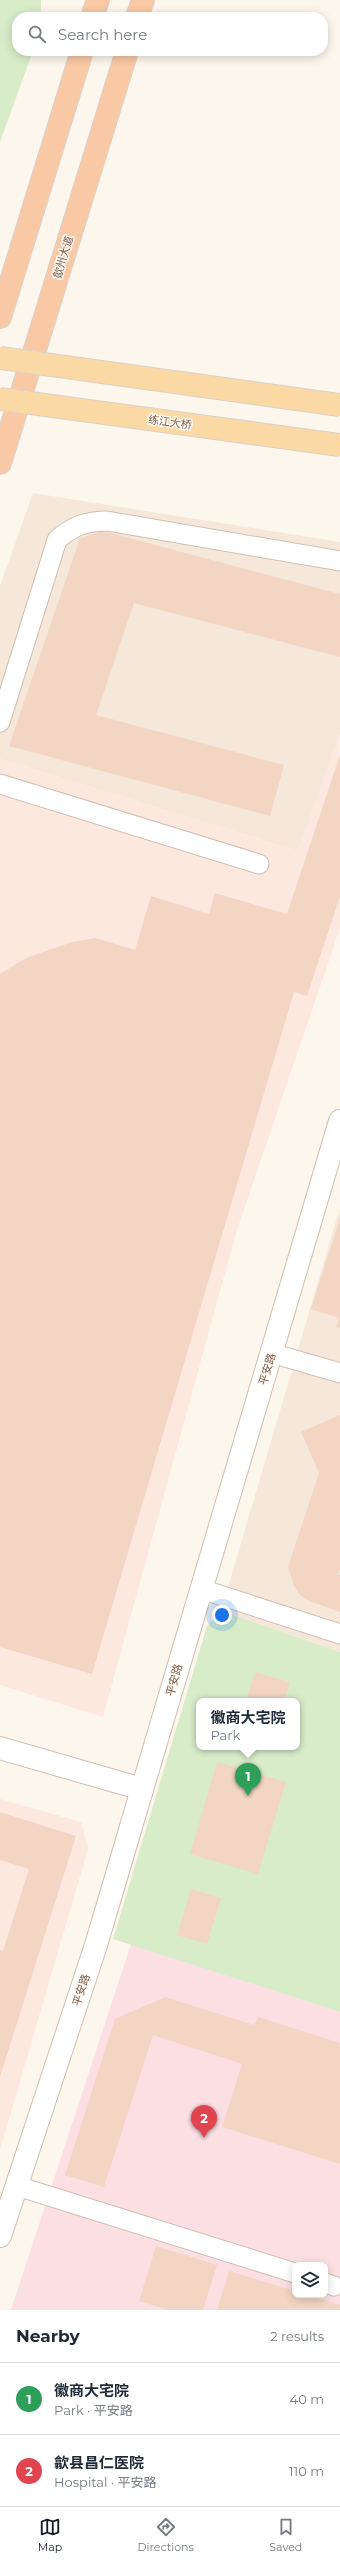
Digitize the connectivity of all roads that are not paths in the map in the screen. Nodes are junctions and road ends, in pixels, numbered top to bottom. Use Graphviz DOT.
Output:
graph roads {
  1 [pos="98,0"];
  2 [pos="143,0"];
  3 [pos="94,12"];
  4 [pos="139,12"];
  5 [pos="80,56"];
  6 [pos="125,56"];
  7 [pos="0,317"];
  8 [pos="0,358"];
  9 [pos="0,399"];
  10 [pos="340,405"];
  11 [pos="340,445"];
  12 [pos="0,463"];
  13 [pos="340,561"];
  14 [pos="0,722"];
  15 [pos="0,784"];
  16 [pos="259,864"];
  17 [pos="340,1121"];
  18 [pos="271,1353"];
  19 [pos="340,1374"];
  20 [pos="201,1589"];
  21 [pos="340,1634"];
  22 [pos="0,1748"];
  23 [pos="142,1789"];
  24 [pos="17,2186"];
  25 [pos="0,2236"];
  26 [pos="292,2272"];
  1 -- 3 [label="highway"];
  2 -- 4 [label="highway"];
  5 -- 7 [label="highway"];
  6 -- 12 [label="highway, 歙州大道"];
  8 -- 10 [label="main road, bridge"];
  9 -- 11 [label="main road, 练江大桥, bridge"];
  13 -- 14 [label="lane"];
  15 -- 16 [label="lane"];
  17 -- 18 [label="street, 平安路"];
  18 -- 19 [label="lane"];
  18 -- 20 [label="street, 平安路"];
  20 -- 21 [label="lane"];
  20 -- 23 [label="street, 平安路"];
  22 -- 23 [label="street"];
  23 -- 24 [label="street, 平安路"];
  24 -- 25 [label="street, 平安路"];
  24 -- 26 [label="lane"];
}
